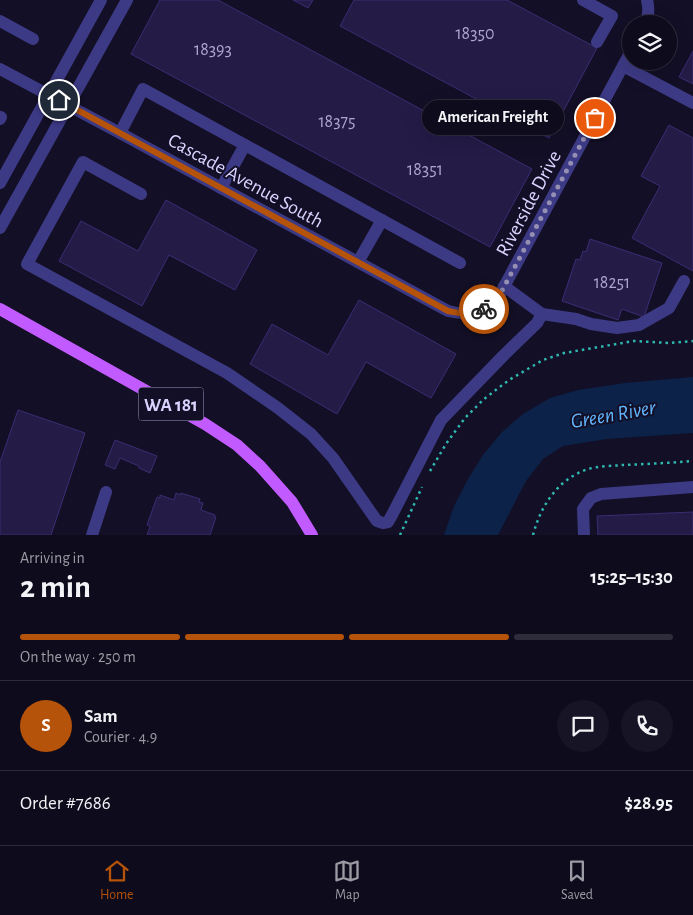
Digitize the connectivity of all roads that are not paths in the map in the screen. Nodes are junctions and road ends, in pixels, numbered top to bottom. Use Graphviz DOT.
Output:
graph roads {
  1 [pos="101,0"];
  2 [pos="126,0"];
  3 [pos="586,1"];
  4 [pos="650,2"];
  5 [pos="648,15"];
  6 [pos="0,22"];
  7 [pos="33,39"];
  8 [pos="597,42"];
  9 [pos="622,68"];
  10 [pos="0,69"];
  11 [pos="631,70"];
  12 [pos="49,95"];
  13 [pos="693,103"];
  14 [pos="69,106"];
  15 [pos="120,133"];
  16 [pos="245,145"];
  17 [pos="0,182"];
  18 [pos="221,188"];
  19 [pos="141,194"];
  20 [pos="382,220"];
  21 [pos="0,228"];
  22 [pos="358,262"];
  23 [pos="460,263"];
  24 [pos="684,282"];
  25 [pos="504,286"];
  26 [pos="0,309"];
  27 [pos="476,312"];
  28 [pos="542,314"];
  29 [pos="693,487"];
  30 [pos="106,492"];
  31 [pos="92,535"];
  32 [pos="312,535"];
  33 [pos="584,535"];
  1 -- 12 [label="street"];
  2 -- 14 [label="street"];
  3 -- 8 [label="street"];
  4 -- 5 [label="street"];
  6 -- 7 [label="street"];
  9 -- 25 [label="street, Riverside Drive"];
  10 -- 12 [label="street, Cascade Avenue South"];
  11 -- 13 [label="street"];
  12 -- 14 [label="street, Cascade Avenue South"];
  12 -- 17 [label="street"];
  14 -- 15 [label="street, Cascade Avenue South"];
  14 -- 21 [label="street"];
  15 -- 16 [label="street"];
  15 -- 18 [label="street, Cascade Avenue South"];
  16 -- 18 [label="street"];
  16 -- 20 [label="street"];
  18 -- 22 [label="street, Cascade Avenue South"];
  19 -- 28 [label="street"];
  20 -- 22 [label="street"];
  20 -- 23 [label="street"];
  22 -- 27 [label="street, Cascade Avenue South"];
  24 -- 28 [label="street"];
  25 -- 27 [label="street, Riverside Drive"];
  25 -- 28 [label="street"];
  26 -- 32 [label="main road, WA 181"];
  29 -- 33 [label="street"];
  30 -- 31 [label="street"];
}
